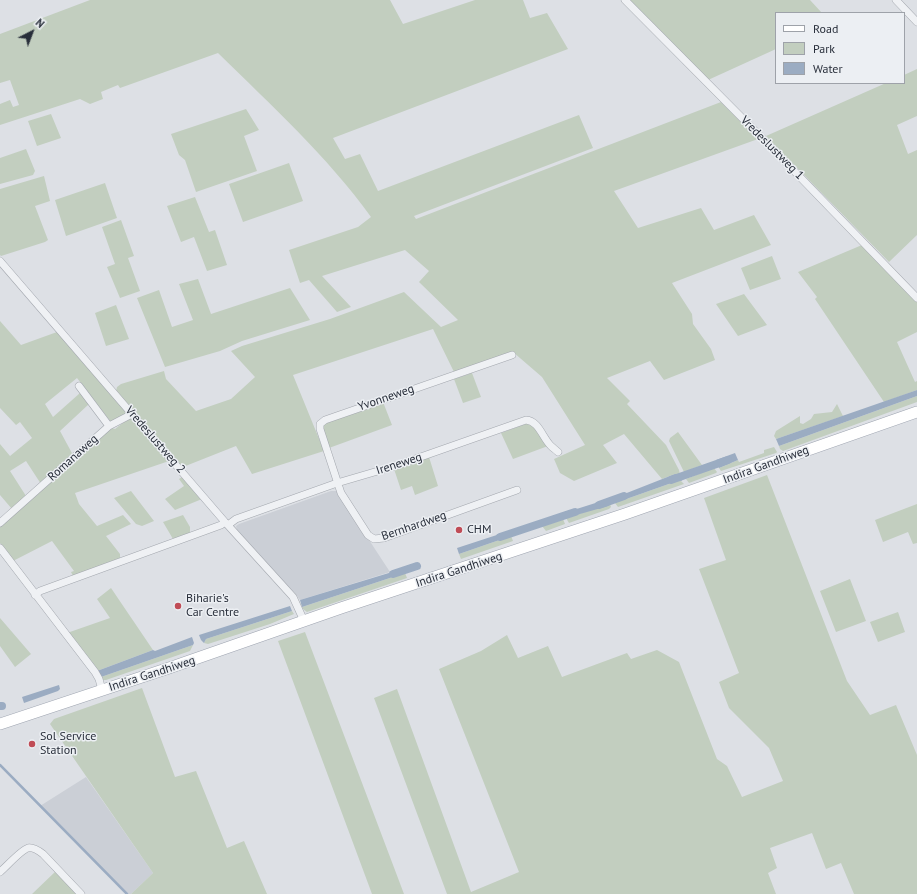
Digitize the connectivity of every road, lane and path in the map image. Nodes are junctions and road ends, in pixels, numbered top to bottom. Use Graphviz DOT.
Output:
graph roads {
  1 [pos="625,0"];
  2 [pos="896,0"];
  3 [pos="917,22"];
  4 [pos="0,262"];
  5 [pos="917,298"];
  6 [pos="512,355"];
  7 [pos="78,386"];
  8 [pos="917,412"];
  9 [pos="132,414"];
  10 [pos="109,426"];
  11 [pos="558,452"];
  12 [pos="337,483"];
  13 [pos="517,490"];
  14 [pos="0,523"];
  15 [pos="227,523"];
  16 [pos="0,548"];
  17 [pos="35,595"];
  18 [pos="303,618"];
  19 [pos="102,690"];
  20 [pos="0,724"];
  21 [pos="0,872"];
  22 [pos="81,894"];
  1 -- 5 [label="street, Vredeslustweg 1"];
  2 -- 3 [label="street"];
  4 -- 9 [label="street, Vredeslustweg 2"];
  6 -- 12 [label="street, Yvonneweg"];
  7 -- 10 [label="street, Romanaweg"];
  8 -- 18 [label="main road, Indira Gandhiweg"];
  9 -- 10 [label="street"];
  9 -- 15 [label="street, Vredeslustweg 2"];
  10 -- 14 [label="street, Romanaweg"];
  11 -- 12 [label="street, Ireneweg"];
  12 -- 13 [label="street, Bernhardweg"];
  12 -- 15 [label="street, Ireneweg"];
  15 -- 17 [label="street, Ireneweg"];
  15 -- 18 [label="street, Vredeslustweg 2"];
  16 -- 17 [label="street"];
  17 -- 19 [label="street"];
  18 -- 19 [label="main road, Indira Gandhiweg"];
  19 -- 20 [label="main road, Indira Gandhiweg"];
  21 -- 22 [label="street"];
}
